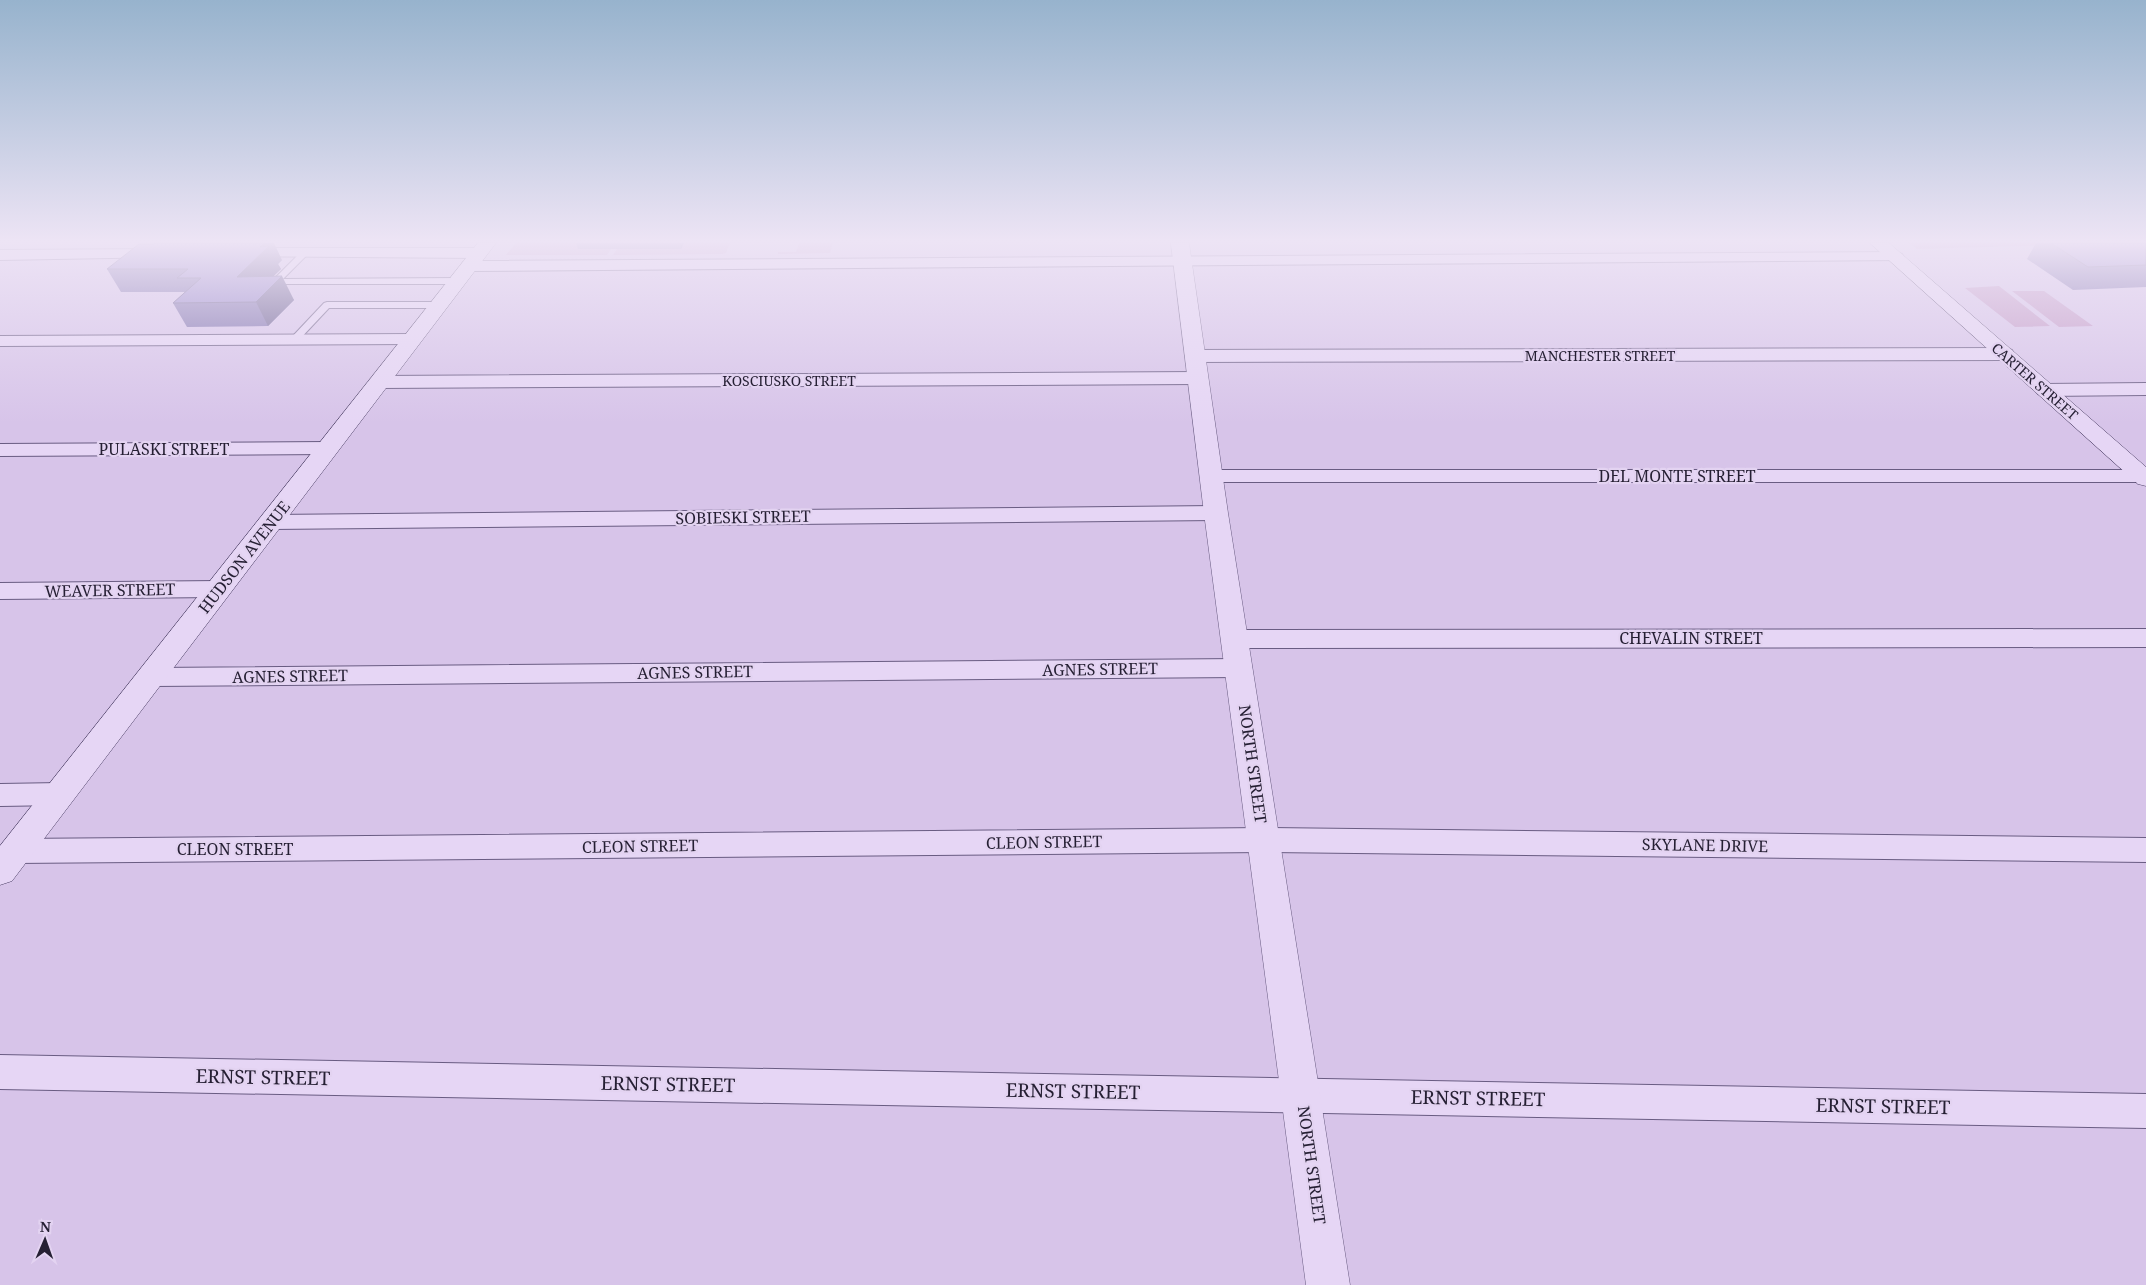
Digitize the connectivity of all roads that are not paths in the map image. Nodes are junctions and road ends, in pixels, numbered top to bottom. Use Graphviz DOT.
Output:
graph roads {
  1 [pos="1188,303"];
  2 [pos="1948,303"];
  3 [pos="439,305"];
  4 [pos="412,339"];
  5 [pos="294,340"];
  6 [pos="0,341"];
  7 [pos="2005,354"];
  8 [pos="1197,367"];
  9 [pos="379,382"];
  10 [pos="2146,389"];
  11 [pos="2045,390"];
  12 [pos="328,448"];
  13 [pos="0,450"];
  14 [pos="1211,476"];
  15 [pos="2145,478"];
  16 [pos="1216,513"];
  17 [pos="271,522"];
  18 [pos="219,589"];
  19 [pos="0,591"];
  20 [pos="2146,638"];
  21 [pos="1237,653"];
  22 [pos="151,677"];
  23 [pos="60,794"];
  24 [pos="0,795"];
  25 [pos="1264,840"];
  26 [pos="2146,850"];
  27 [pos="8,861"];
  28 [pos="0,1072"];
  29 [pos="1302,1095"];
  30 [pos="2146,1111"];
  31 [pos="1328,1285"];
  1 -- 8 [label="main road, NORTH STREET"];
  2 -- 7 [label="main road, CARTER STREET"];
  3 -- 4 [label="main road, HUDSON AVENUE"];
  3 -- 5 [label="lane"];
  4 -- 5 [label="street"];
  4 -- 9 [label="main road, HUDSON AVENUE"];
  5 -- 6 [label="street"];
  7 -- 8 [label="street, MANCHESTER STREET"];
  7 -- 11 [label="main road, CARTER STREET"];
  8 -- 9 [label="street, KOSCIUSKO STREET"];
  8 -- 14 [label="main road, NORTH STREET"];
  9 -- 12 [label="main road, HUDSON AVENUE"];
  10 -- 11 [label="street"];
  11 -- 15 [label="main road, CARTER STREET"];
  12 -- 13 [label="street, PULASKI STREET"];
  12 -- 17 [label="main road, HUDSON AVENUE"];
  14 -- 15 [label="street, DEL MONTE STREET"];
  14 -- 16 [label="main road, NORTH STREET"];
  16 -- 17 [label="street, SOBIESKI STREET"];
  16 -- 21 [label="main road, NORTH STREET"];
  17 -- 18 [label="main road, HUDSON AVENUE"];
  18 -- 19 [label="street, WEAVER STREET"];
  18 -- 22 [label="main road, HUDSON AVENUE"];
  20 -- 21 [label="street, CHEVALIN STREET"];
  21 -- 22 [label="street, AGNES STREET"];
  21 -- 25 [label="main road, NORTH STREET"];
  22 -- 23 [label="main road, HUDSON AVENUE"];
  23 -- 24 [label="street"];
  23 -- 27 [label="main road, HUDSON AVENUE"];
  25 -- 26 [label="street, SKYLANE DRIVE"];
  25 -- 27 [label="street, CLEON STREET"];
  25 -- 29 [label="main road, NORTH STREET"];
  28 -- 29 [label="street, ERNST STREET"];
  29 -- 30 [label="street, ERNST STREET"];
  29 -- 31 [label="main road, NORTH STREET"];
}
